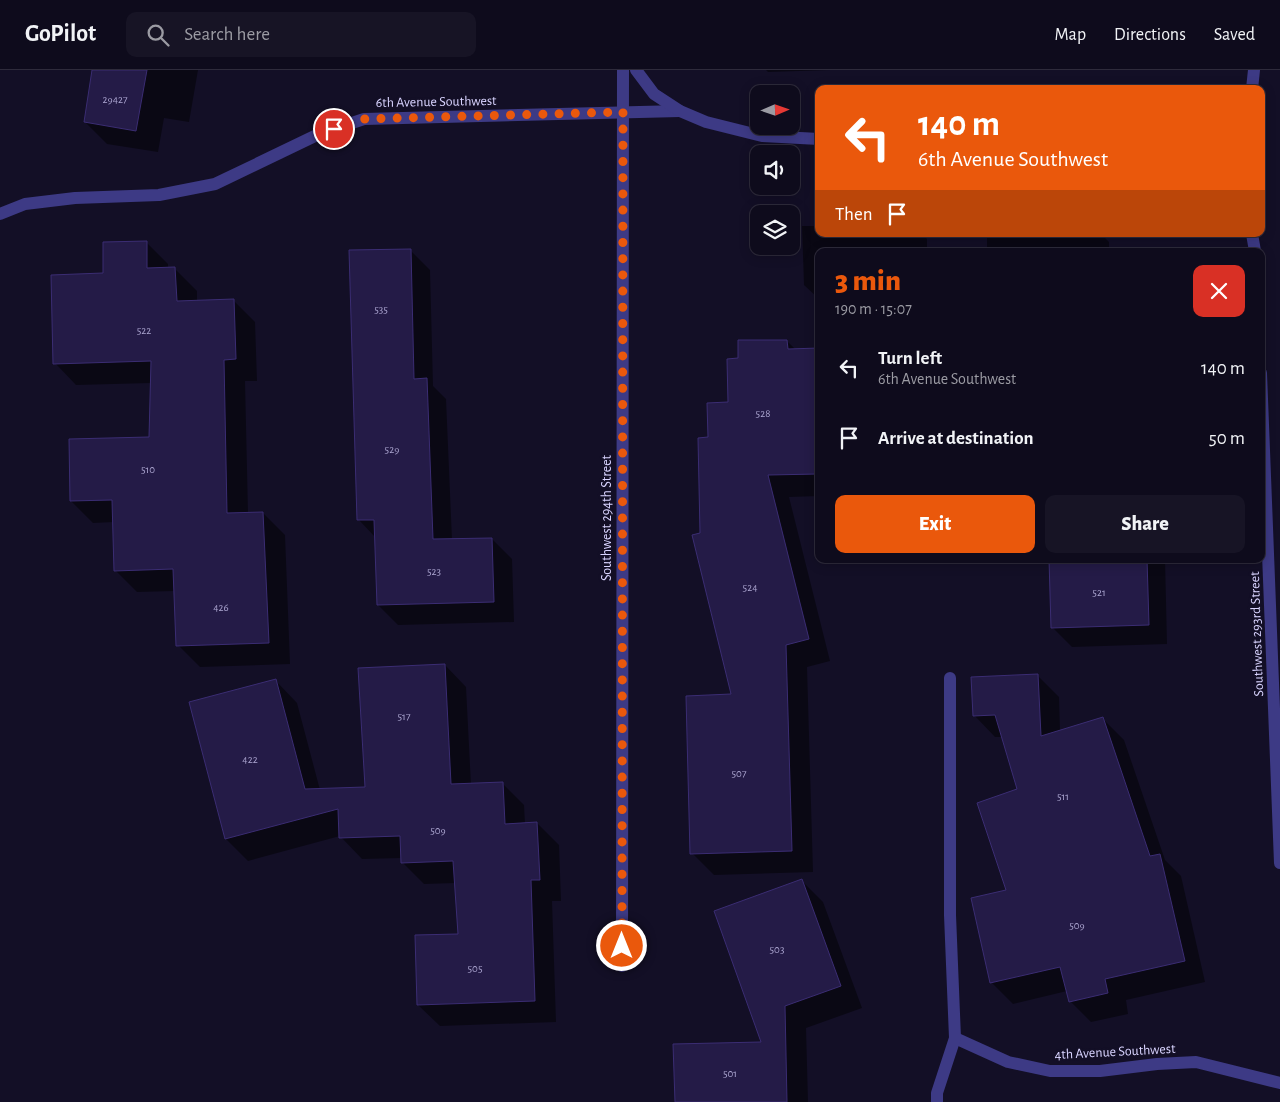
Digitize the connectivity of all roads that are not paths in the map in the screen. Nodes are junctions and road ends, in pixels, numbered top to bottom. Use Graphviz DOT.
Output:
graph roads {
  1 [pos="622,70"];
  2 [pos="636,70"];
  3 [pos="1254,70"];
  4 [pos="1252,85"];
  5 [pos="680,111"];
  6 [pos="623,112"];
  7 [pos="815,139"];
  8 [pos="0,214"];
  9 [pos="1265,476"];
  10 [pos="950,678"];
  11 [pos="1280,863"];
  12 [pos="622,966"];
  13 [pos="956,1038"];
  14 [pos="1280,1083"];
  15 [pos="937,1102"];
  1 -- 6 [label="street, Southwest 294th Street"];
  2 -- 5 [label="street, 6th Avenue Southwest"];
  3 -- 4 [label="street"];
  5 -- 6 [label="street, 6th Avenue Southwest"];
  5 -- 7 [label="street, 6th Avenue Southwest"];
  6 -- 8 [label="street, 6th Avenue Southwest"];
  6 -- 12 [label="street, Southwest 294th Street"];
  9 -- 11 [label="street, Southwest 293rd Street"];
  10 -- 13 [label="street"];
  13 -- 14 [label="street, 4th Avenue Southwest"];
  13 -- 15 [label="street"];
}
